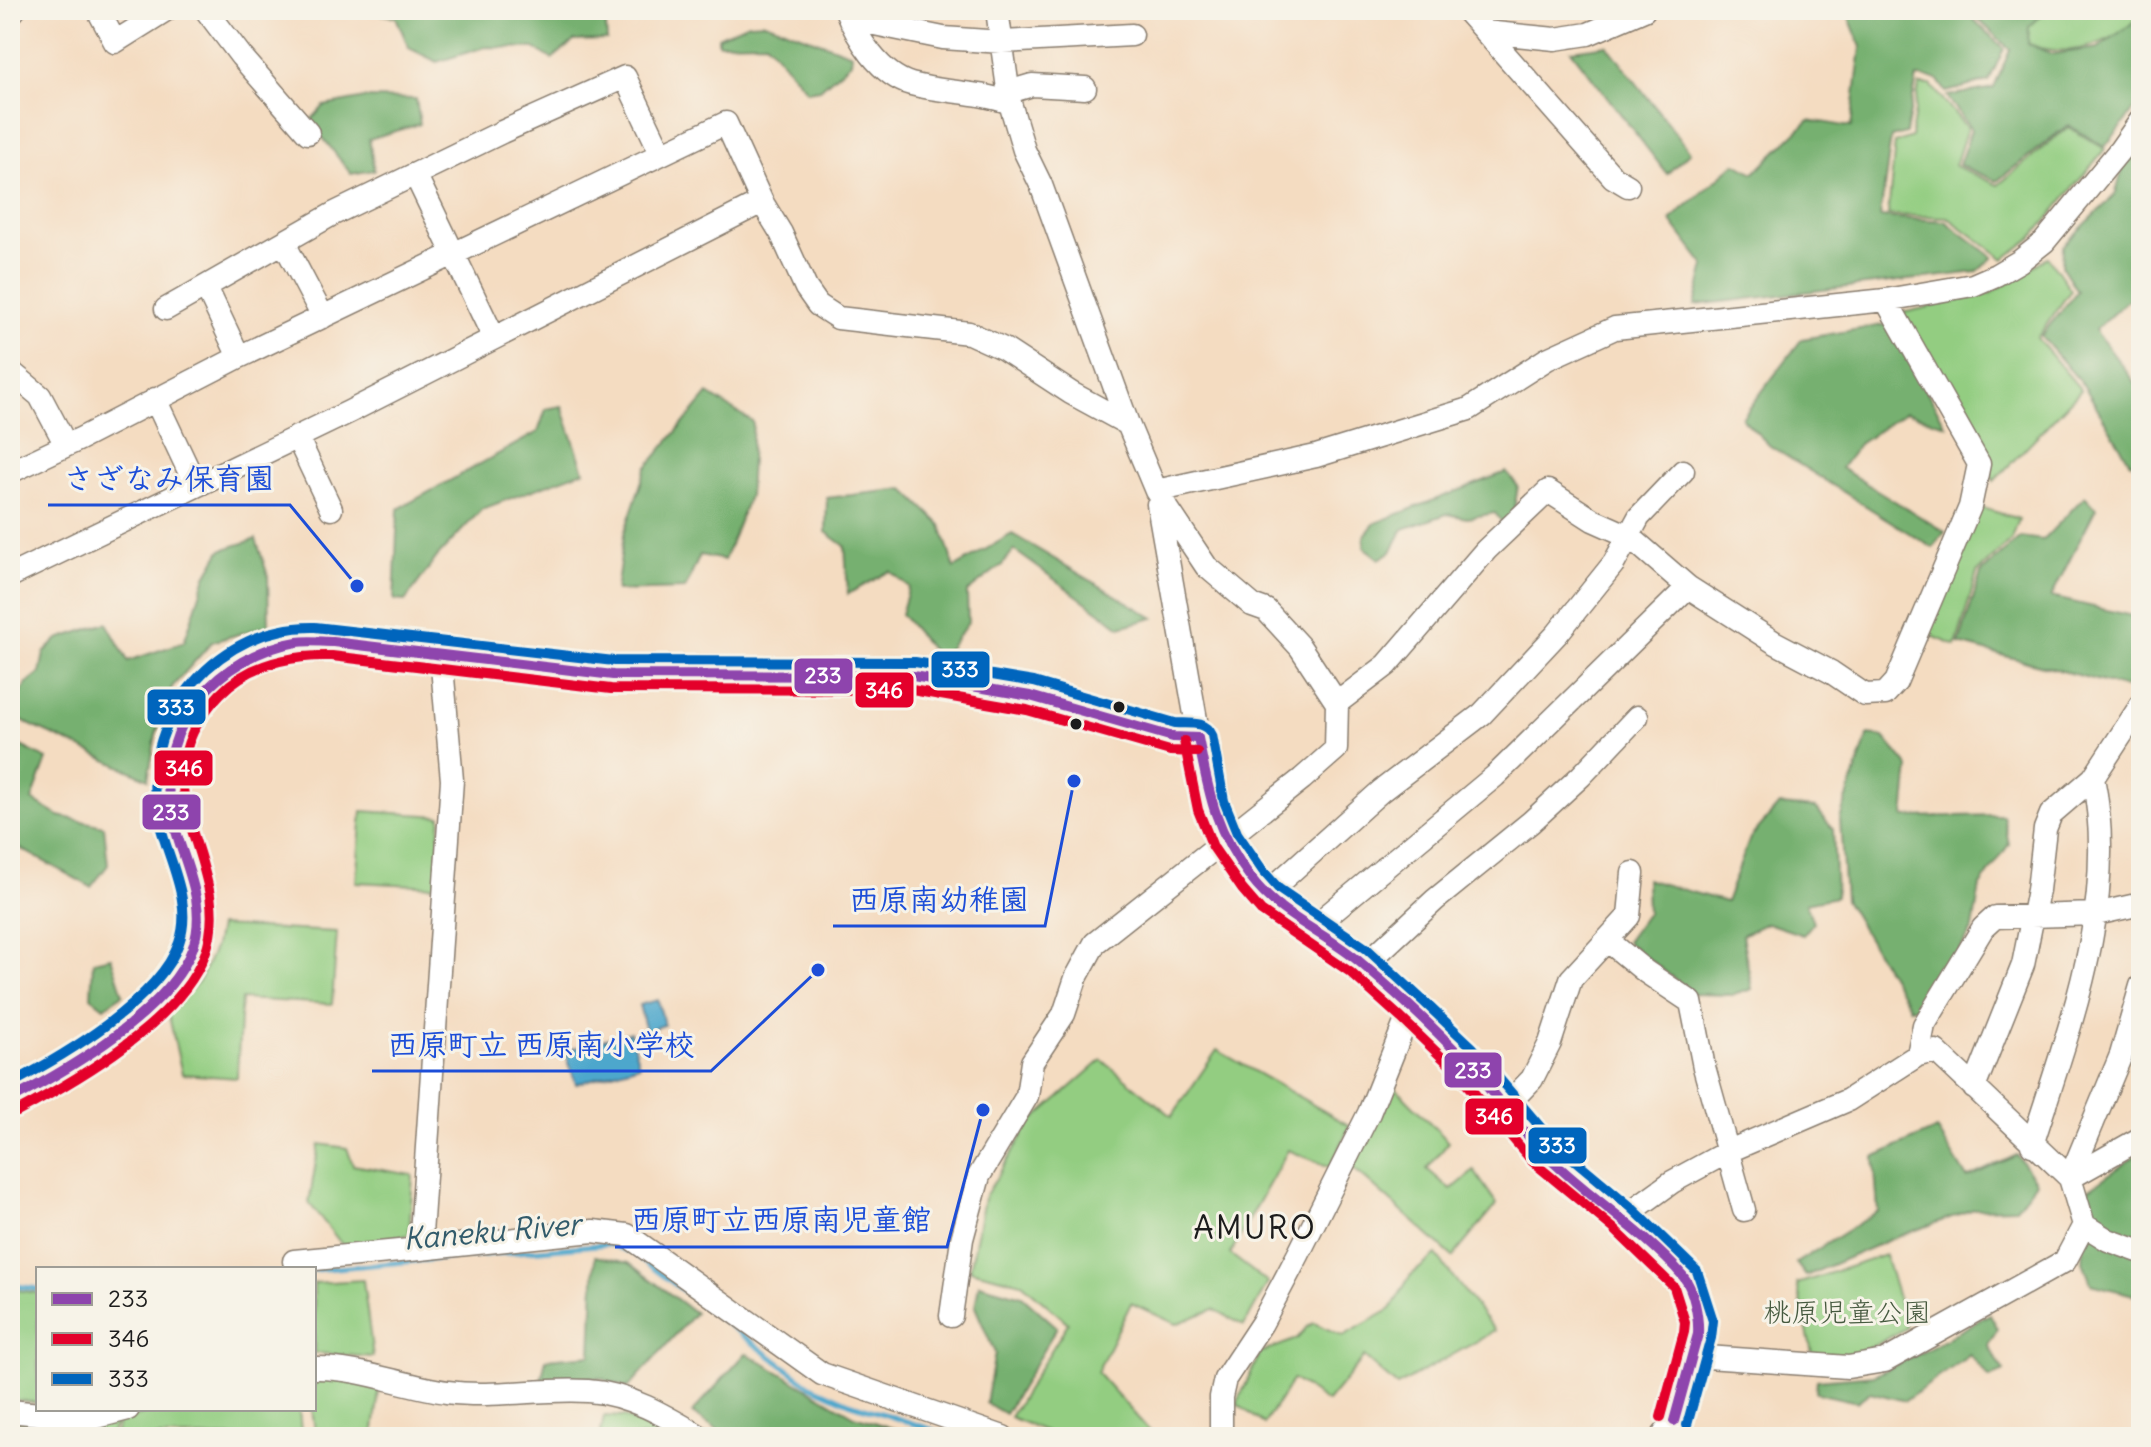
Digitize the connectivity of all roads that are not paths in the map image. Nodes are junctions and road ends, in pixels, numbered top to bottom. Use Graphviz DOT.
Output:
graph roads {
  1 [pos="98,10"];
  2 [pos="166,10"];
  3 [pos="206,10"];
  4 [pos="997,10"];
  5 [pos="1466,10"];
  6 [pos="1644,10"];
  7 [pos="848,14"];
  8 [pos="1485,32"];
  9 [pos="1132,35"];
  10 [pos="1002,42"];
  11 [pos="1085,88"];
  12 [pos="1009,97"];
  13 [pos="2141,120"];
  14 [pos="308,133"];
  15 [pos="661,153"];
  16 [pos="415,174"];
  17 [pos="1628,186"];
  18 [pos="762,202"];
  19 [pos="284,243"];
  20 [pos="453,253"];
  21 [pos="206,287"];
  22 [pos="1886,300"];
  23 [pos="166,309"];
  24 [pos="323,317"];
  25 [pos="494,338"];
  26 [pos="239,357"];
  27 [pos="10,371"];
  28 [pos="155,399"];
  29 [pos="1128,424"];
  30 [pos="297,437"];
  31 [pos="66,445"];
  32 [pos="1683,471"];
  33 [pos="10,472"];
  34 [pos="196,486"];
  35 [pos="1156,491"];
  36 [pos="331,509"];
  37 [pos="1629,536"];
  38 [pos="10,576"];
  39 [pos="1688,587"];
  40 [pos="441,655"];
  41 [pos="1337,703"];
  42 [pos="2141,705"];
  43 [pos="1637,717"];
  44 [pos="1198,738"];
  45 [pos="2093,778"];
  46 [pos="1225,840"];
  47 [pos="1633,873"];
  48 [pos="1265,895"];
  49 [pos="2141,904"];
  50 [pos="2096,914"];
  51 [pos="2032,918"];
  52 [pos="1311,929"];
  53 [pos="1607,940"];
  54 [pos="1364,966"];
  55 [pos="2141,986"];
  56 [pos="1411,1008"];
  57 [pos="1918,1055"];
  58 [pos="1974,1088"];
  59 [pos="10,1100"];
  60 [pos="1505,1107"];
  61 [pos="2141,1138"];
  62 [pos="2032,1145"];
  63 [pos="1729,1151"];
  64 [pos="2070,1178"];
  65 [pos="1744,1210"];
  66 [pos="1622,1218"];
  67 [pos="2084,1225"];
  68 [pos="420,1249"];
  69 [pos="2141,1252"];
  70 [pos="294,1261"];
  71 [pos="951,1316"];
  72 [pos="1693,1356"];
  73 [pos="316,1368"];
  74 [pos="10,1411"];
  75 [pos="120,1411"];
  76 [pos="701,1437"];
  77 [pos="1003,1437"];
  78 [pos="1221,1437"];
  79 [pos="1662,1437"];
  1 -- 2 [label="street"];
  3 -- 14 [label="street"];
  4 -- 10 [label="street"];
  5 -- 8 [label="street"];
  6 -- 8 [label="street"];
  7 -- 10 [label="street"];
  7 -- 12 [label="street"];
  8 -- 17 [label="street"];
  9 -- 10 [label="street"];
  10 -- 12 [label="street"];
  11 -- 12 [label="street"];
  12 -- 29 [label="street"];
  13 -- 22 [label="street"];
  15 -- 16 [label="street"];
  15 -- 18 [label="street"];
  15 -- 20 [label="street"];
  16 -- 19 [label="street"];
  16 -- 20 [label="street"];
  18 -- 25 [label="street"];
  18 -- 29 [label="street"];
  19 -- 21 [label="street"];
  19 -- 24 [label="street"];
  20 -- 24 [label="street"];
  20 -- 25 [label="street"];
  21 -- 23 [label="street"];
  21 -- 26 [label="street"];
  22 -- 35 [label="street"];
  22 -- 39 [label="street"];
  24 -- 26 [label="street"];
  25 -- 30 [label="street"];
  26 -- 28 [label="street"];
  27 -- 31 [label="street"];
  28 -- 31 [label="street"];
  28 -- 34 [label="street"];
  29 -- 35 [label="street"];
  30 -- 34 [label="street"];
  30 -- 36 [label="street"];
  31 -- 33 [label="street"];
  32 -- 37 [label="street"];
  34 -- 38 [label="street"];
  35 -- 41 [label="street"];
  35 -- 44 [label="street"];
  37 -- 39 [label="street"];
  37 -- 41 [label="street"];
  37 -- 48 [label="street"];
  39 -- 52 [label="street"];
  40 -- 44 [label="street"];
  40 -- 59 [label="street"];
  40 -- 68 [label="street"];
  41 -- 46 [label="street"];
  42 -- 45 [label="street"];
  43 -- 54 [label="street"];
  44 -- 46 [label="street"];
  45 -- 50 [label="street"];
  45 -- 51 [label="street"];
  46 -- 48 [label="street"];
  46 -- 71 [label="street"];
  47 -- 53 [label="street"];
  48 -- 52 [label="street"];
  49 -- 50 [label="street"];
  50 -- 51 [label="street"];
  50 -- 62 [label="street"];
  51 -- 57 [label="street"];
  51 -- 58 [label="street"];
  52 -- 54 [label="street"];
  53 -- 60 [label="street"];
  53 -- 63 [label="street"];
  54 -- 56 [label="street"];
  55 -- 64 [label="street"];
  56 -- 60 [label="street"];
  56 -- 78 [label="street"];
  57 -- 58 [label="street"];
  57 -- 63 [label="street"];
  58 -- 62 [label="street"];
  60 -- 66 [label="street"];
  61 -- 64 [label="street"];
  62 -- 64 [label="street"];
  63 -- 65 [label="street"];
  63 -- 66 [label="street"];
  64 -- 67 [label="street"];
  66 -- 72 [label="street"];
  67 -- 69 [label="street"];
  67 -- 72 [label="street"];
  68 -- 70 [label="street"];
  68 -- 77 [label="street"];
  72 -- 79 [label="street"];
  73 -- 76 [label="street"];
  74 -- 75 [label="street"];
}
